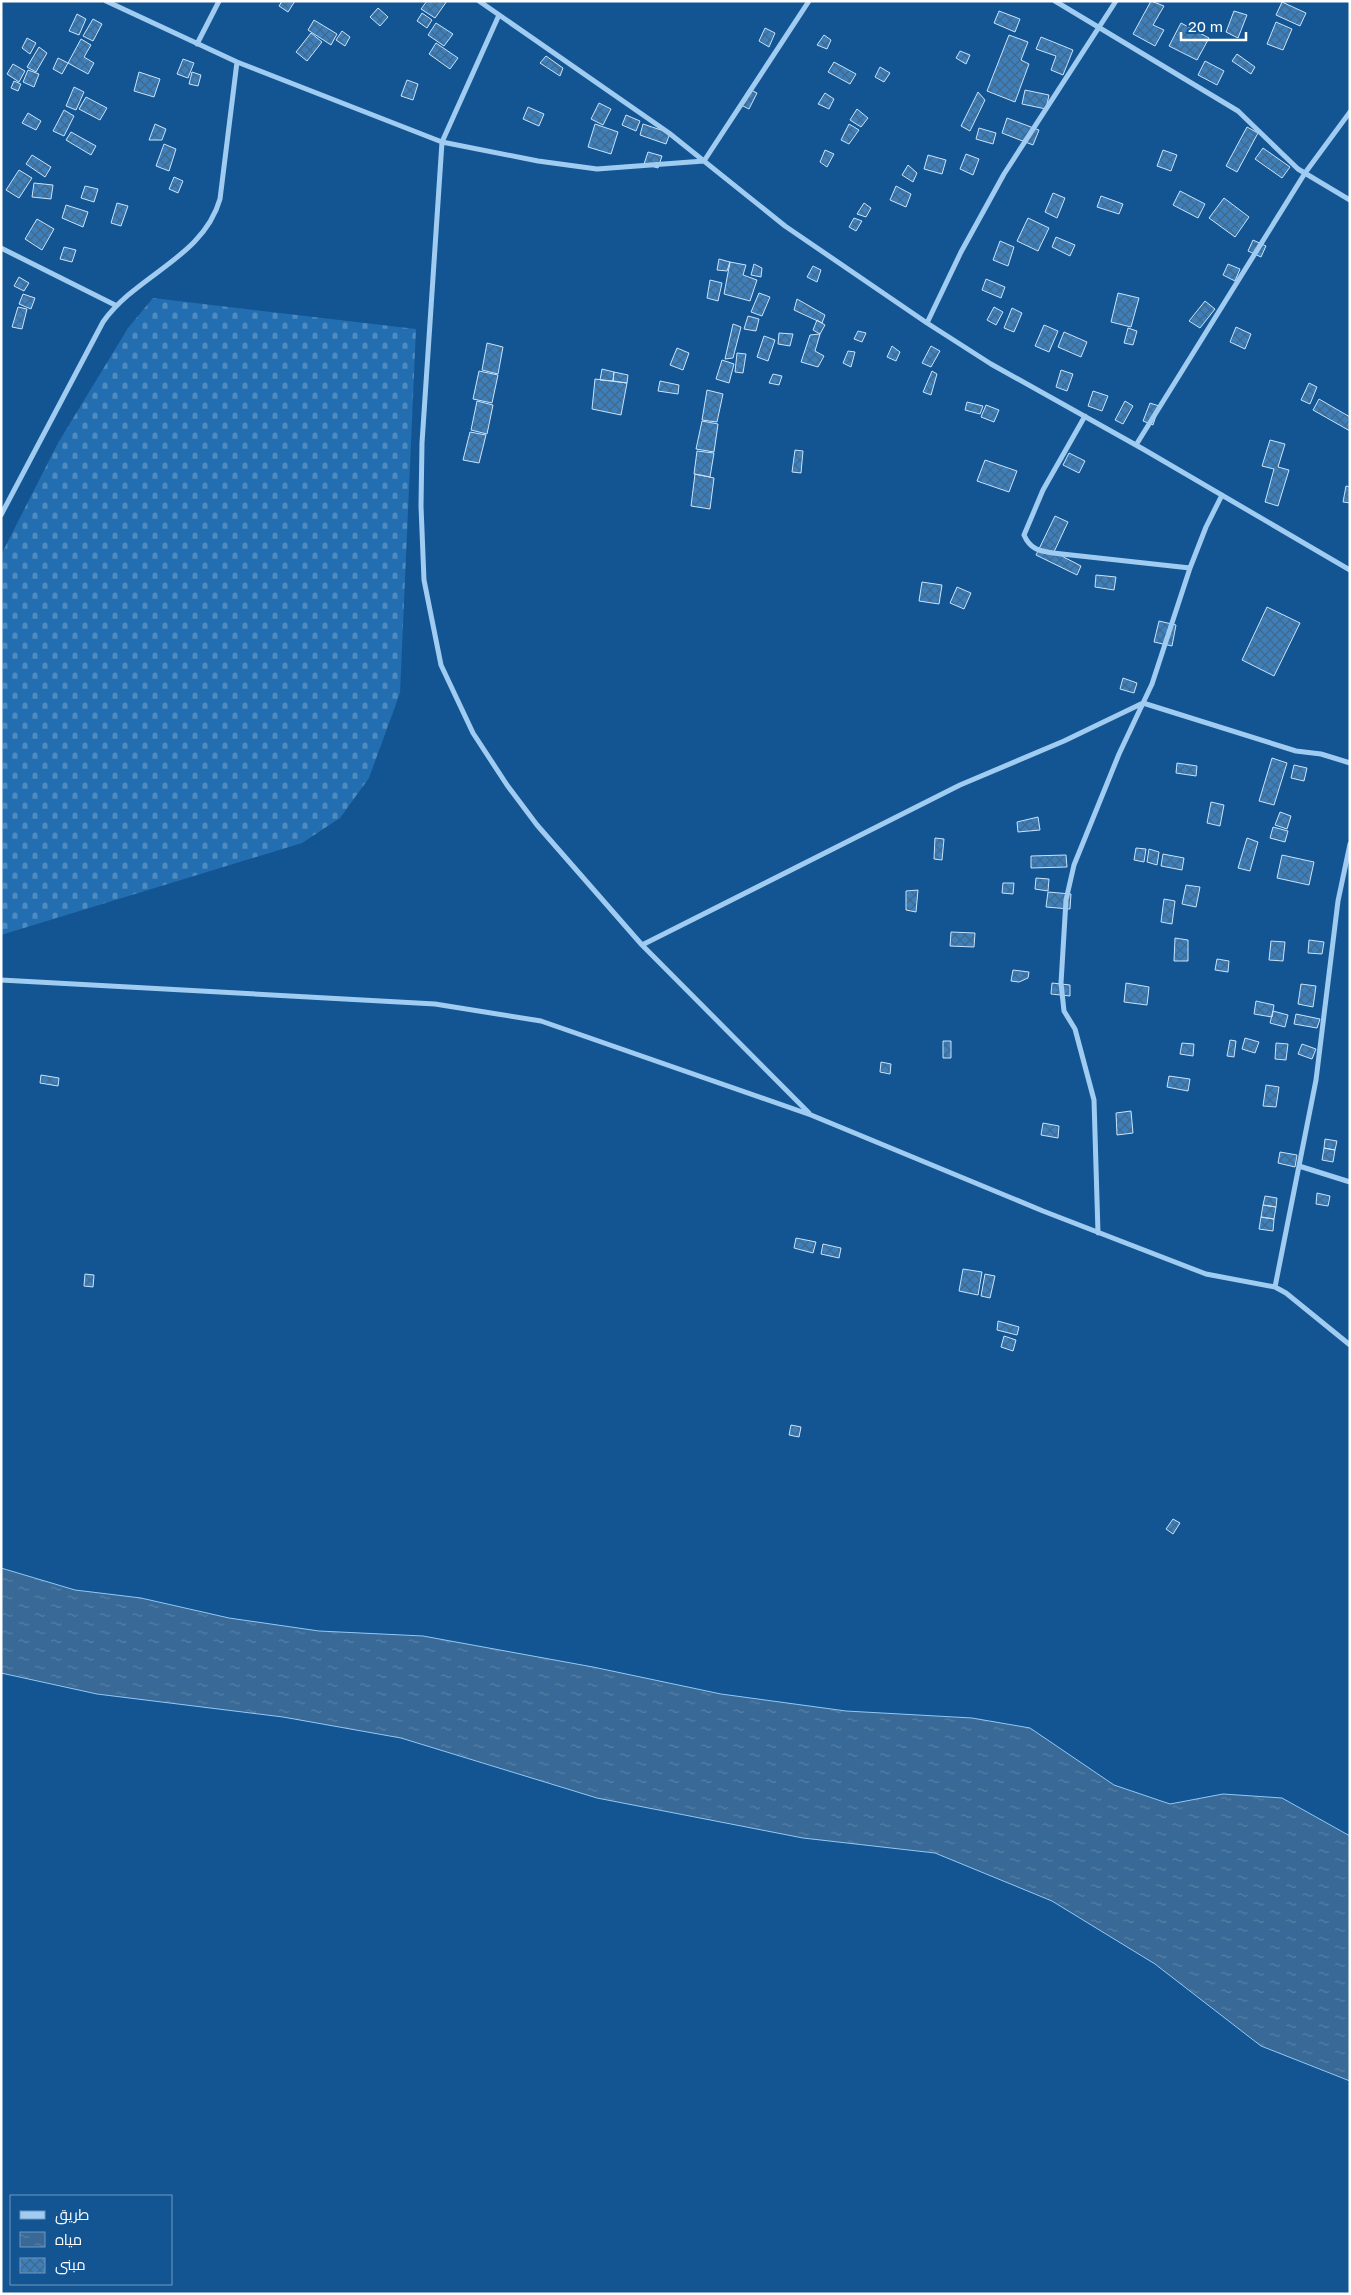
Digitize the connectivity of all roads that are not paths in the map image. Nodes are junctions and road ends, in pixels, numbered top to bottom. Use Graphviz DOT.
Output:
graph roads {
  1 [pos="106,1"];
  2 [pos="219,1"];
  3 [pos="809,1"];
  4 [pos="1055,1"];
  5 [pos="1116,1"];
  6 [pos="480,2"];
  7 [pos="499,15"];
  8 [pos="1098,27"];
  9 [pos="197,44"];
  10 [pos="237,62"];
  11 [pos="1350,112"];
  12 [pos="442,142"];
  13 [pos="704,161"];
  14 [pos="1305,173"];
  15 [pos="1350,200"];
  16 [pos="1,248"];
  17 [pos="115,304"];
  18 [pos="927,323"];
  19 [pos="1085,416"];
  20 [pos="1136,446"];
  21 [pos="1222,495"];
  22 [pos="1,515"];
  23 [pos="1190,568"];
  24 [pos="1350,570"];
  25 [pos="1143,703"];
  26 [pos="1350,763"];
  27 [pos="1350,844"];
  28 [pos="642,945"];
  29 [pos="1,980"];
  30 [pos="811,1115"];
  31 [pos="1299,1166"];
  32 [pos="1350,1182"];
  33 [pos="1098,1233"];
  34 [pos="1275,1287"];
  35 [pos="1350,1345"];
  1 -- 9 [label="street"];
  2 -- 9 [label="street"];
  3 -- 13 [label="street"];
  4 -- 8 [label="street"];
  5 -- 8 [label="street"];
  6 -- 7 [label="street"];
  7 -- 12 [label="street"];
  7 -- 13 [label="street"];
  8 -- 14 [label="street"];
  8 -- 18 [label="street"];
  9 -- 10 [label="street"];
  10 -- 12 [label="street"];
  10 -- 17 [label="street"];
  11 -- 14 [label="street"];
  12 -- 13 [label="street"];
  12 -- 28 [label="street"];
  13 -- 18 [label="street"];
  14 -- 15 [label="street"];
  14 -- 20 [label="street"];
  16 -- 17 [label="street"];
  17 -- 22 [label="street"];
  18 -- 19 [label="street"];
  19 -- 20 [label="street"];
  19 -- 23 [label="street"];
  20 -- 21 [label="street"];
  21 -- 23 [label="street"];
  21 -- 24 [label="street"];
  23 -- 25 [label="street"];
  25 -- 26 [label="street"];
  25 -- 28 [label="street"];
  25 -- 33 [label="street"];
  27 -- 31 [label="street"];
  28 -- 30 [label="street"];
  29 -- 30 [label="street"];
  30 -- 33 [label="street"];
  31 -- 32 [label="street"];
  31 -- 34 [label="street"];
  33 -- 34 [label="street"];
  34 -- 35 [label="street"];
}
